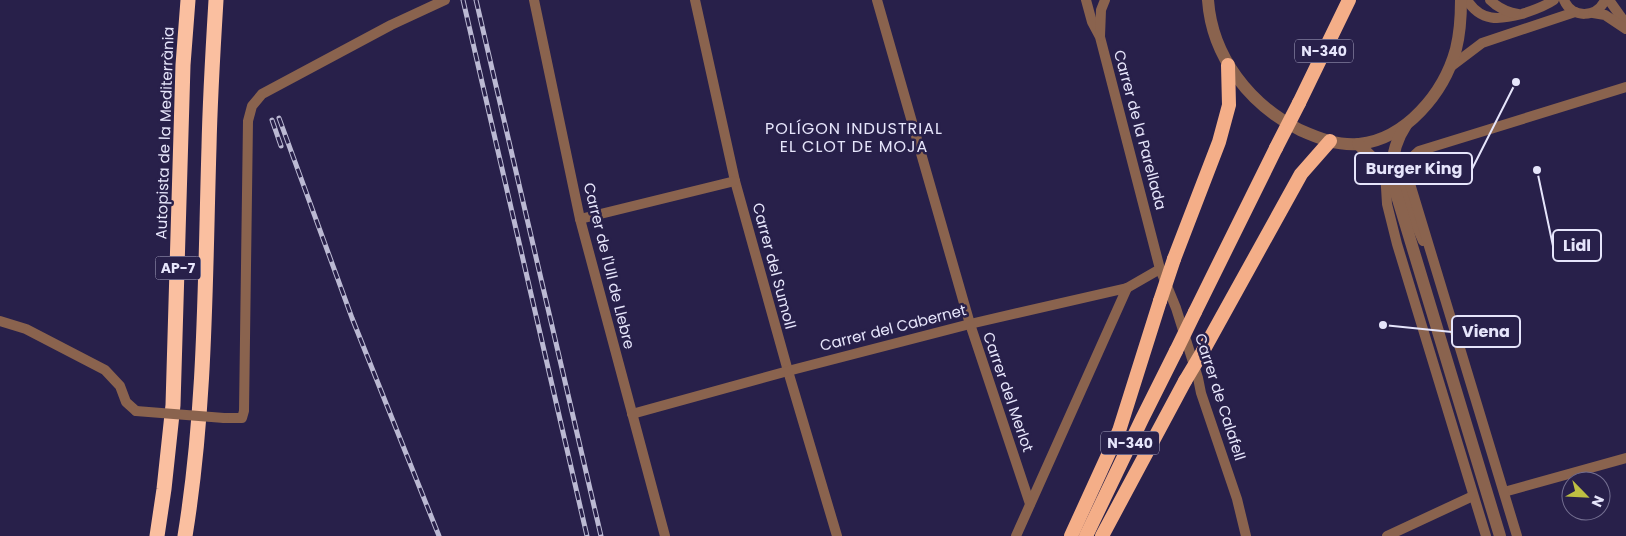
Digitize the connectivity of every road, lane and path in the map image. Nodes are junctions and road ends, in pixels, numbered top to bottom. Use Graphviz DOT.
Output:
graph roads {
  1 [pos="188,0"];
  2 [pos="216,0"];
  3 [pos="445,0"];
  4 [pos="534,0"];
  5 [pos="695,0"];
  6 [pos="877,0"];
  7 [pos="1086,0"];
  8 [pos="1106,0"];
  9 [pos="1208,0"];
  10 [pos="1349,0"];
  11 [pos="1461,0"];
  12 [pos="1467,0"];
  13 [pos="1490,0"];
  14 [pos="1554,0"];
  15 [pos="1564,0"];
  16 [pos="1607,0"];
  17 [pos="1574,12"];
  18 [pos="1593,12"];
  19 [pos="1519,14"];
  20 [pos="1626,24"];
  21 [pos="1626,29"];
  22 [pos="1100,37"];
  23 [pos="1228,65"];
  24 [pos="1449,68"];
  25 [pos="1626,87"];
  26 [pos="1406,125"];
  27 [pos="1330,141"];
  28 [pos="1358,144"];
  29 [pos="1393,154"];
  30 [pos="1385,170"];
  31 [pos="735,181"];
  32 [pos="1393,183"];
  33 [pos="580,218"];
  34 [pos="1433,257"];
  35 [pos="1160,269"];
  36 [pos="1127,288"];
  37 [pos="0,322"];
  38 [pos="970,324"];
  39 [pos="788,371"];
  40 [pos="632,414"];
  41 [pos="1626,458"];
  42 [pos="1504,492"];
  43 [pos="1473,496"];
  44 [pos="1030,504"];
  45 [pos="157,536"];
  46 [pos="186,536"];
  47 [pos="665,536"];
  48 [pos="837,536"];
  49 [pos="1016,536"];
  50 [pos="1070,536"];
  51 [pos="1086,536"];
  52 [pos="1102,536"];
  53 [pos="1246,536"];
  54 [pos="1387,536"];
  55 [pos="1486,536"];
  56 [pos="1500,536"];
  57 [pos="1517,536"];
  1 -- 45 [label="highway, Autopista de la Mediterrània / AP-7"];
  2 -- 46 [label="highway, AP-7"];
  3 -- 37 [label="street, bridge"];
  4 -- 33 [label="street, Carrer de l'Ull de Llebre"];
  5 -- 31 [label="street, Carrer del Sumoll"];
  6 -- 38 [label="street, Carrer del Merlot"];
  7 -- 22 [label="street, Carrer de la Parellada"];
  8 -- 22 [label="street"];
  9 -- 23 [label="street"];
  10 -- 51 [label="highway, N-340, bridge"];
  11 -- 24 [label="street"];
  12 -- 19 [label="street"];
  13 -- 19 [label="street"];
  14 -- 19 [label="street"];
  15 -- 17 [label="street"];
  16 -- 18 [label="street"];
  16 -- 20 [label="street"];
  17 -- 18 [label="street"];
  17 -- 24 [label="street"];
  18 -- 21 [label="street"];
  22 -- 35 [label="street, Carrer de la Parellada"];
  23 -- 27 [label="street"];
  23 -- 50 [label="highway, bridge"];
  24 -- 26 [label="street"];
  25 -- 34 [label="street"];
  26 -- 28 [label="street"];
  26 -- 29 [label="street"];
  27 -- 28 [label="street"];
  27 -- 52 [label="highway, bridge"];
  28 -- 30 [label="street"];
  29 -- 32 [label="street"];
  29 -- 34 [label="street"];
  30 -- 32 [label="street"];
  30 -- 43 [label="street"];
  31 -- 33 [label="street"];
  31 -- 39 [label="street, Carrer del Sumoll"];
  32 -- 56 [label="street"];
  33 -- 40 [label="street, Carrer de l'Ull de Llebre"];
  34 -- 42 [label="street"];
  35 -- 36 [label="street, Carrer del Cabernet"];
  35 -- 53 [label="street, Carrer de Calafell"];
  36 -- 38 [label="street, Carrer del Cabernet"];
  36 -- 44 [label="street"];
  38 -- 39 [label="street, Carrer del Cabernet"];
  38 -- 44 [label="street, Carrer del Merlot"];
  39 -- 40 [label="street, Carrer del Cabernet"];
  39 -- 48 [label="street, Carrer del Sumoll"];
  40 -- 47 [label="street, Carrer de l'Ull de Llebre"];
  41 -- 42 [label="street"];
  42 -- 57 [label="street"];
  43 -- 54 [label="street"];
  43 -- 55 [label="street"];
  44 -- 49 [label="street"];
}
